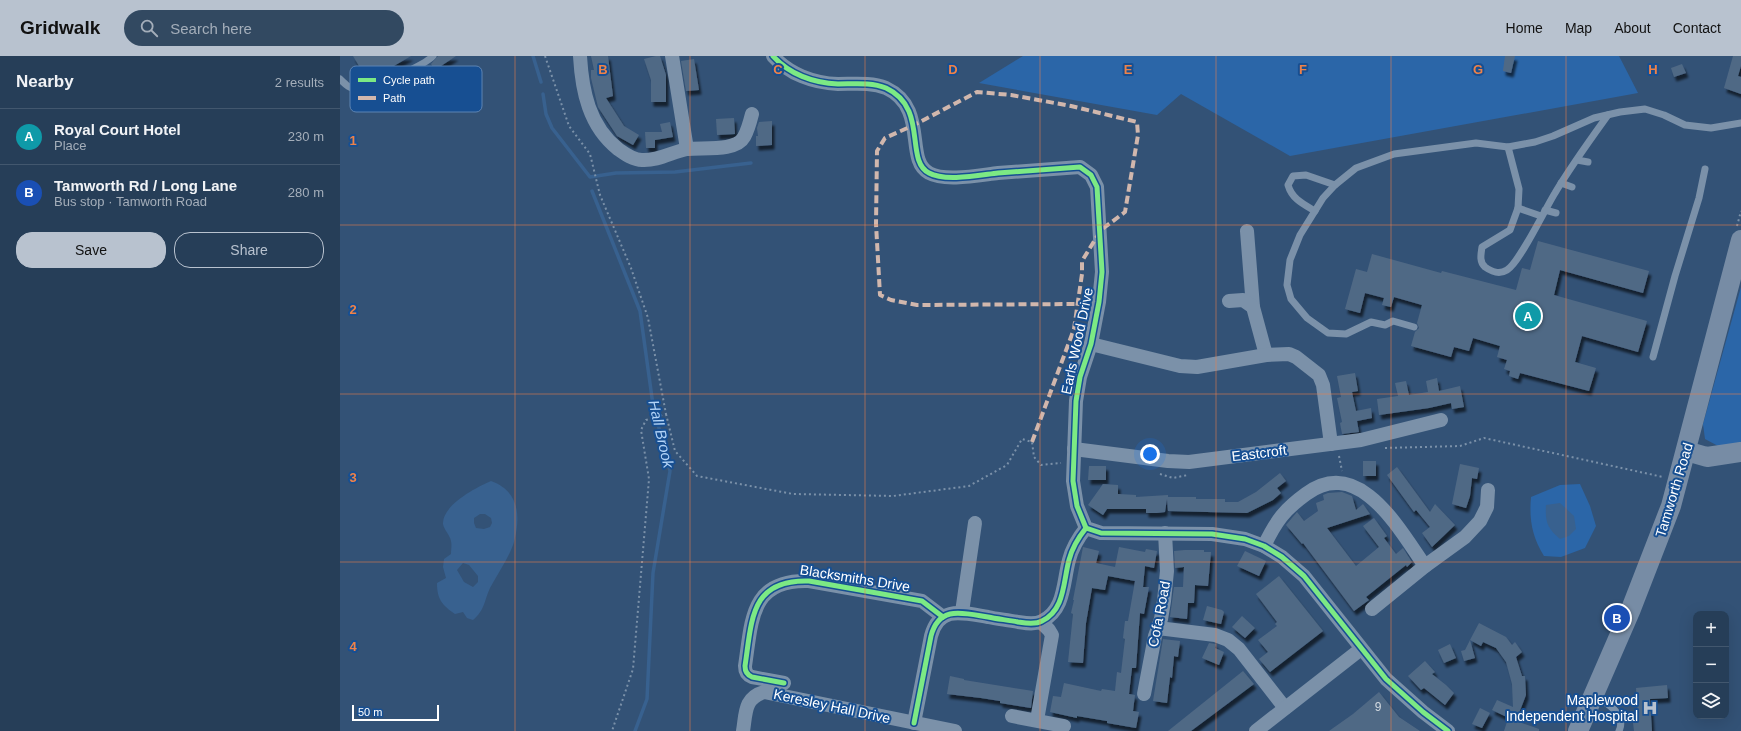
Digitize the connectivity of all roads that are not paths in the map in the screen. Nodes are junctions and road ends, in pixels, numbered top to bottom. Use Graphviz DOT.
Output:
graph roads {
  1 [pos="433,56"];
  2 [pos="580,56"];
  3 [pos="672,56"];
  4 [pos="773,56"];
  5 [pos="414,66"];
  6 [pos="340,79"];
  7 [pos="350,88"];
  8 [pos="752,114"];
  9 [pos="1608,115"];
  10 [pos="1741,123"];
  11 [pos="1508,147"];
  12 [pos="687,150"];
  13 [pos="1577,160"];
  14 [pos="1588,162"];
  15 [pos="1705,169"];
  16 [pos="1561,183"];
  17 [pos="1335,185"];
  18 [pos="1572,187"];
  19 [pos="1518,208"];
  20 [pos="1545,210"];
  21 [pos="1315,211"];
  22 [pos="1556,213"];
  23 [pos="1541,216"];
  24 [pos="1247,231"];
  25 [pos="1741,240"];
  26 [pos="1229,301"];
  27 [pos="1253,307"];
  28 [pos="1414,327"];
  29 [pos="1091,344"];
  30 [pos="1266,355"];
  31 [pos="1653,357"];
  32 [pos="1441,420"];
  33 [pos="1335,448"];
  34 [pos="1074,449"];
  35 [pos="1686,451"];
  36 [pos="1741,452"];
  37 [pos="1488,490"];
  38 [pos="975,523"];
  39 [pos="1086,528"];
  40 [pos="1165,533"];
  41 [pos="1264,546"];
  42 [pos="1425,566"];
  43 [pos="1372,609"];
  44 [pos="962,612"];
  45 [pos="943,617"];
  46 [pos="1041,622"];
  47 [pos="1158,628"];
  48 [pos="1361,649"];
  49 [pos="784,683"];
  50 [pos="1144,694"];
  51 [pos="1595,694"];
  52 [pos="1285,708"];
  53 [pos="1012,716"];
  54 [pos="1037,720"];
  55 [pos="914,723"];
  56 [pos="1064,726"];
  57 [pos="938,729"];
  58 [pos="743,731"];
  59 [pos="955,731"];
  60 [pos="1256,731"];
  61 [pos="1448,731"];
  62 [pos="1578,731"];
  63 [pos="1619,731"];
  1 -- 5 [label="lane"];
  2 -- 12 [label="street"];
  3 -- 12 [label="street"];
  4 -- 29 [label="street, Earls Wood Drive"];
  6 -- 7 [label="lane"];
  8 -- 12 [label="street"];
  9 -- 10 [label="lane"];
  9 -- 11 [label="lane"];
  9 -- 13 [label="lane"];
  11 -- 17 [label="lane"];
  11 -- 19 [label="lane"];
  13 -- 14 [label="lane"];
  13 -- 16 [label="lane"];
  15 -- 31 [label="lane"];
  16 -- 18 [label="lane"];
  16 -- 20 [label="lane"];
  17 -- 21 [label="lane"];
  17 -- 21 [label="lane"];
  19 -- 23 [label="lane"];
  19 -- 23 [label="lane"];
  20 -- 22 [label="lane"];
  20 -- 23 [label="lane"];
  21 -- 28 [label="lane"];
  24 -- 27 [label="street"];
  25 -- 35 [label="main road, Tamworth Road"];
  26 -- 27 [label="street"];
  27 -- 30 [label="street"];
  29 -- 30 [label="street"];
  29 -- 34 [label="street, Earls Wood Drive"];
  30 -- 33 [label="street"];
  32 -- 33 [label="street, Eastcroft"];
  33 -- 34 [label="street, Eastcroft"];
  34 -- 39 [label="street, Earls Wood Drive"];
  35 -- 36 [label="main road"];
  35 -- 51 [label="main road, Tamworth Road"];
  37 -- 42 [label="street"];
  38 -- 44 [label="street"];
  39 -- 40 [label="street"];
  39 -- 46 [label="street"];
  40 -- 41 [label="street"];
  40 -- 47 [label="street, Cofa Road"];
  41 -- 42 [label="street"];
  41 -- 48 [label="street"];
  42 -- 43 [label="street"];
  44 -- 45 [label="street"];
  44 -- 46 [label="street"];
  45 -- 49 [label="street, Blacksmiths Drive"];
  45 -- 55 [label="street"];
  46 -- 54 [label="street"];
  47 -- 50 [label="street, Cofa Road"];
  47 -- 52 [label="street"];
  48 -- 52 [label="street"];
  48 -- 61 [label="street"];
  51 -- 62 [label="main road, Tamworth Road"];
  51 -- 63 [label="lane"];
  52 -- 60 [label="street"];
  53 -- 54 [label="street"];
  54 -- 56 [label="street"];
  55 -- 57 [label="street, Keresley Hall Drive"];
  55 -- 58 [label="street, Keresley Hall Drive"];
  57 -- 59 [label="street, Keresley Hall Drive"];
}
